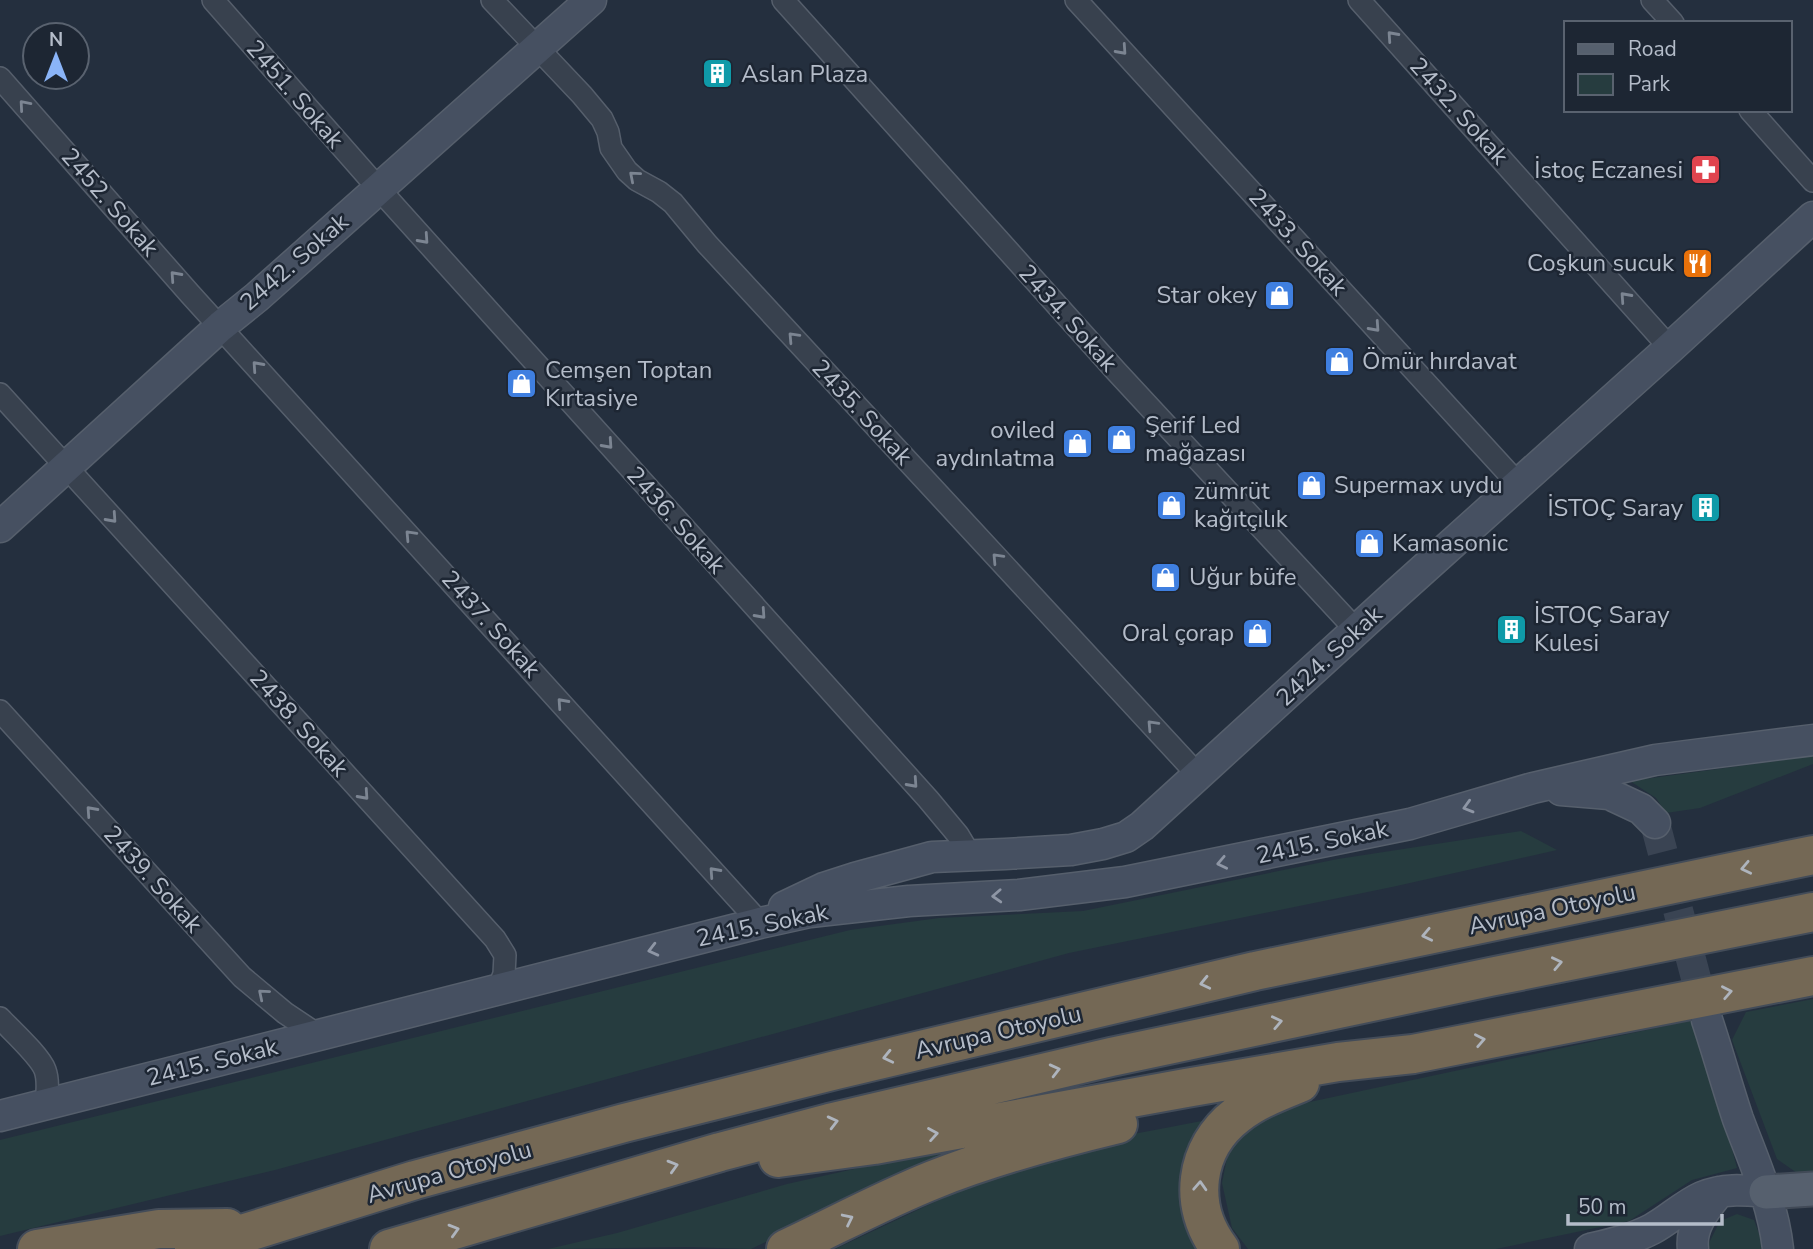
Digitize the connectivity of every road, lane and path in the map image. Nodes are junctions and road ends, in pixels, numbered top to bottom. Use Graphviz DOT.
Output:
graph roads {
  1 [pos="213,0"];
  2 [pos="492,0"];
  3 [pos="591,0"];
  4 [pos="783,0"];
  5 [pos="1076,0"];
  6 [pos="1359,0"];
  7 [pos="1652,0"];
  8 [pos="1670,21"];
  9 [pos="536,47"];
  10 [pos="0,78"];
  11 [pos="1752,112"];
  12 [pos="1813,181"];
  13 [pos="378,188"];
  14 [pos="1813,217"];
  15 [pos="221,326"];
  16 [pos="1670,348"];
  17 [pos="0,394"];
  18 [pos="65,468"];
  19 [pos="1519,485"];
  20 [pos="0,527"];
  21 [pos="1357,631"];
  22 [pos="0,711"];
  23 [pos="1813,740"];
  24 [pos="1198,775"];
  25 [pos="1533,788"];
  26 [pos="1655,823"];
  27 [pos="970,855"];
  28 [pos="1813,855"];
  29 [pos="1813,912"];
  30 [pos="760,923"];
  31 [pos="1813,976"];
  32 [pos="498,990"];
  33 [pos="0,1018"];
  34 [pos="1707,1020"];
  35 [pos="318,1035"];
  36 [pos="1413,1054"];
  37 [pos="1306,1081"];
  38 [pos="46,1105"];
  39 [pos="0,1116"];
  40 [pos="720,1152"];
  41 [pos="1813,1189"];
  42 [pos="1719,1191"];
  43 [pos="1766,1192"];
  44 [pos="260,1227"];
  45 [pos="37,1249"];
  46 [pos="194,1249"];
  47 [pos="389,1249"];
  48 [pos="786,1249"];
  49 [pos="1220,1249"];
  50 [pos="1590,1249"];
  51 [pos="1693,1249"];
  52 [pos="1778,1249"];
  1 -- 13 [label="street, 2451. Sokak"];
  2 -- 9 [label="street, 2435. Sokak"];
  3 -- 9 [label="main road, 2442. Sokak"];
  4 -- 21 [label="street, 2434. Sokak"];
  5 -- 19 [label="street, 2433. Sokak, one-way"];
  16 -- 6 [label="street, 2432. Sokak, one-way"];
  7 -- 8 [label="street"];
  9 -- 13 [label="main road, 2442. Sokak"];
  24 -- 9 [label="street, 2435. Sokak, one-way"];
  15 -- 10 [label="street, 2452. Sokak, one-way"];
  11 -- 12 [label="street"];
  13 -- 15 [label="main road, 2442. Sokak"];
  13 -- 27 [label="street, 2436. Sokak, one-way"];
  14 -- 16 [label="main road, 2424. Sokak"];
  15 -- 18 [label="main road, 2442. Sokak"];
  30 -- 15 [label="street, 2437. Sokak, one-way"];
  16 -- 19 [label="main road, 2424. Sokak"];
  17 -- 18 [label="street, 2438. Sokak"];
  18 -- 20 [label="main road, 2442. Sokak"];
  18 -- 32 [label="street, 2438. Sokak, one-way"];
  19 -- 21 [label="main road, 2424. Sokak"];
  21 -- 24 [label="main road, 2424. Sokak"];
  35 -- 22 [label="street, 2439. Sokak, one-way"];
  23 -- 25 [label="main road, 2415. Sokak"];
  24 -- 27 [label="main road, 2424. Sokak"];
  25 -- 26 [label="main road"];
  25 -- 30 [label="main road, 2415. Sokak, one-way"];
  27 -- 30 [label="main road, 2424. Sokak"];
  28 -- 44 [label="highway, Avrupa Otoyolu, one-way"];
  40 -- 29 [label="highway, Avrupa Otoyolu, one-way"];
  30 -- 32 [label="main road, 2415. Sokak, one-way"];
  36 -- 31 [label="highway, one-way"];
  32 -- 35 [label="main road, 2415. Sokak"];
  33 -- 38 [label="street"];
  34 -- 43 [label="main road"];
  35 -- 38 [label="main road, 2415. Sokak"];
  36 -- 37 [label="highway"];
  40 -- 36 [label="highway, one-way"];
  48 -- 37 [label="highway, one-way"];
  49 -- 37 [label="highway, one-way"];
  38 -- 39 [label="main road, 2415. Sokak"];
  47 -- 40 [label="highway, Avrupa Otoyolu, one-way"];
  41 -- 43 [label="main road"];
  42 -- 43 [label="main road"];
  42 -- 50 [label="main road"];
  42 -- 51 [label="main road"];
  43 -- 52 [label="main road"];
  44 -- 45 [label="highway"];
  44 -- 46 [label="highway, Avrupa Otoyolu"];
}
